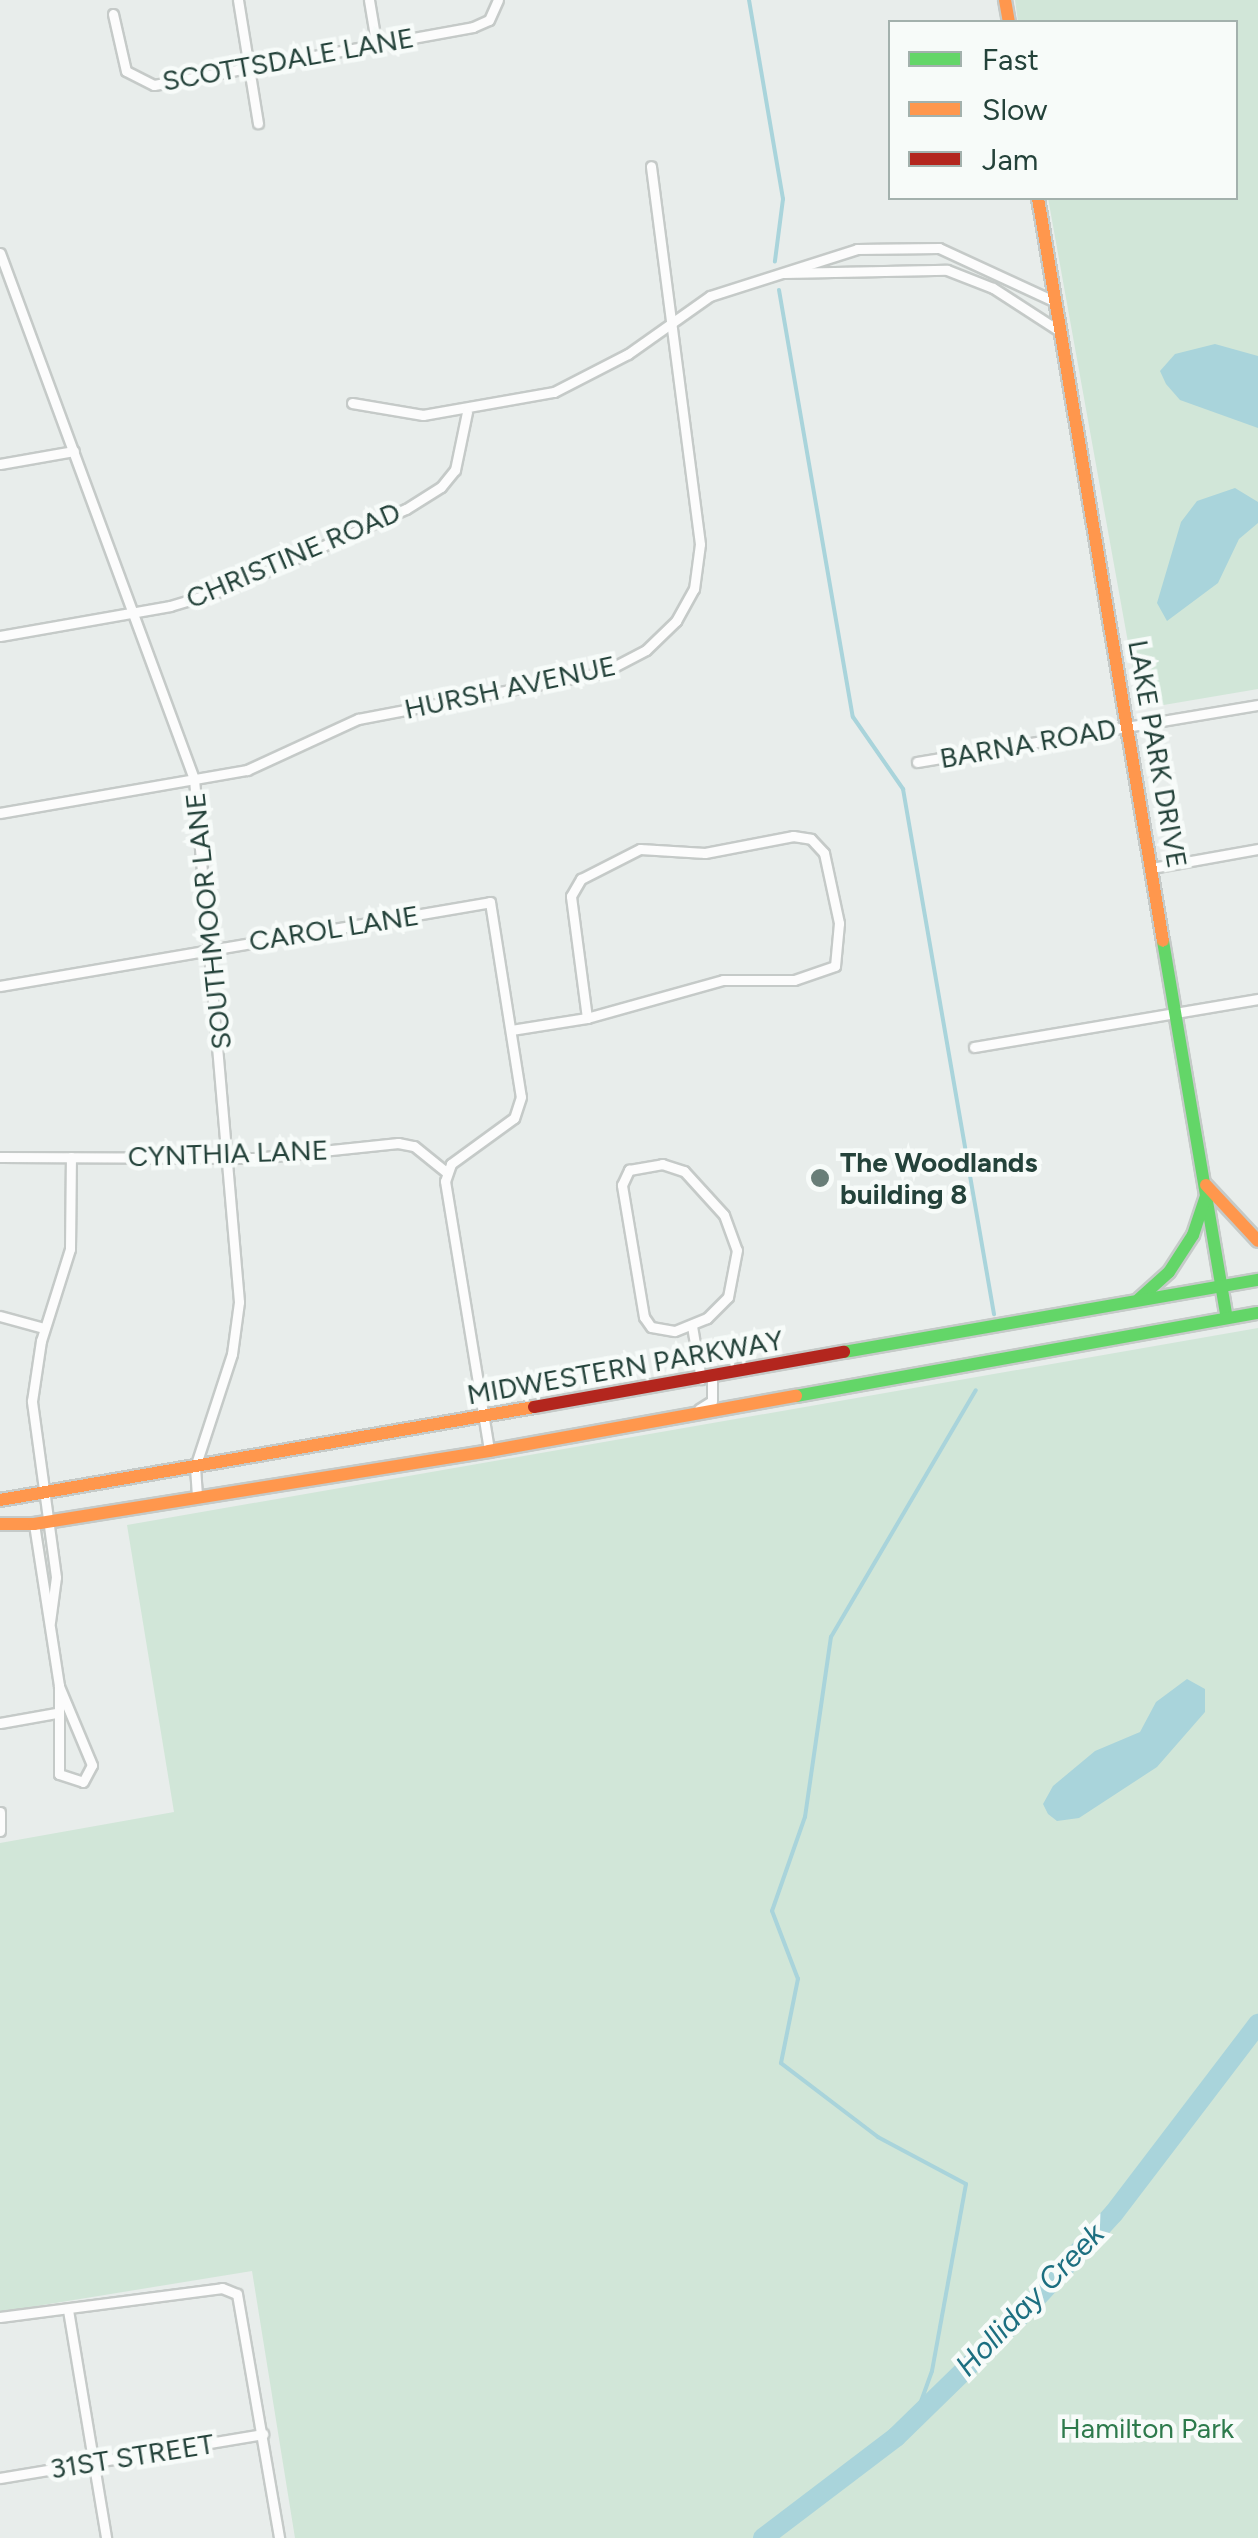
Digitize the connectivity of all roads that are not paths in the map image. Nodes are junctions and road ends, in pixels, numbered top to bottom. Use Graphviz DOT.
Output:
graph roads {
  1 [pos="238,0"];
  2 [pos="369,0"];
  3 [pos="498,0"];
  4 [pos="113,14"];
  5 [pos="376,42"];
  6 [pos="248,66"];
  7 [pos="258,123"];
  8 [pos="651,166"];
  9 [pos="1038,200"];
  10 [pos="0,253"];
  11 [pos="784,273"];
  12 [pos="4,278"];
  13 [pos="1056,303"];
  14 [pos="669,324"];
  15 [pos="1061,332"];
  16 [pos="352,404"];
  17 [pos="467,412"];
  18 [pos="74,451"];
  19 [pos="0,464"];
  20 [pos="133,613"];
  21 [pos="0,636"];
  22 [pos="1258,705"];
  23 [pos="1128,727"];
  24 [pos="917,762"];
  25 [pos="194,780"];
  26 [pos="0,813"];
  27 [pos="1258,849"];
  28 [pos="1152,868"];
  29 [pos="212,948"];
  30 [pos="0,986"];
  31 [pos="1258,998"];
  32 [pos="1176,1012"];
  33 [pos="587,1018"];
  34 [pos="511,1030"];
  35 [pos="974,1047"];
  36 [pos="0,1157"];
  37 [pos="71,1157"];
  38 [pos="231,1158"];
  39 [pos="446,1172"];
  40 [pos="1206,1189"];
  41 [pos="1258,1241"];
  42 [pos="1258,1280"];
  43 [pos="1222,1286"];
  44 [pos="1137,1301"];
  45 [pos="1258,1314"];
  46 [pos="0,1316"];
  47 [pos="1228,1318"];
  48 [pos="692,1326"];
  49 [pos="44,1328"];
  50 [pos="706,1378"];
  51 [pos="483,1418"];
  52 [pos="643,1423"];
  53 [pos="489,1451"];
  54 [pos="195,1468"];
  55 [pos="44,1493"];
  56 [pos="198,1496"];
  57 [pos="0,1500"];
  58 [pos="50,1522"];
  59 [pos="0,1524"];
  60 [pos="34,1524"];
  61 [pos="50,1622"];
  62 [pos="59,1686"];
  63 [pos="56,1713"];
  64 [pos="0,1723"];
  65 [pos="0,1812"];
  66 [pos="2,1831"];
  67 [pos="68,2310"];
  68 [pos="0,2317"];
  69 [pos="263,2434"];
  70 [pos="92,2463"];
  71 [pos="0,2478"];
  72 [pos="106,2538"];
  73 [pos="279,2538"];
  1 -- 6 [label="street"];
  2 -- 5 [label="street"];
  3 -- 5 [label="street, SCOTTSDALE LANE"];
  4 -- 6 [label="street, SCOTTSDALE LANE"];
  5 -- 6 [label="street, SCOTTSDALE LANE"];
  6 -- 7 [label="street"];
  8 -- 14 [label="street, HURSH AVENUE"];
  9 -- 13 [label="main road, LAKE PARK DRIVE"];
  10 -- 12 [label="street, SOUTHMOOR LANE"];
  11 -- 13 [label="street"];
  11 -- 14 [label="street"];
  11 -- 15 [label="street"];
  12 -- 18 [label="street, SOUTHMOOR LANE"];
  13 -- 15 [label="main road, LAKE PARK DRIVE"];
  14 -- 17 [label="street"];
  14 -- 25 [label="street, HURSH AVENUE"];
  15 -- 23 [label="main road, LAKE PARK DRIVE"];
  16 -- 17 [label="street"];
  17 -- 20 [label="street, CHRISTINE ROAD"];
  18 -- 19 [label="street"];
  18 -- 20 [label="street, SOUTHMOOR LANE"];
  20 -- 21 [label="street, CHRISTINE ROAD"];
  20 -- 25 [label="street, SOUTHMOOR LANE"];
  22 -- 23 [label="street, BARNA ROAD"];
  23 -- 24 [label="street, BARNA ROAD"];
  23 -- 28 [label="main road, LAKE PARK DRIVE"];
  25 -- 26 [label="street, HURSH AVENUE"];
  25 -- 29 [label="street, SOUTHMOOR LANE"];
  27 -- 28 [label="street"];
  28 -- 32 [label="main road, LAKE PARK DRIVE"];
  29 -- 30 [label="street, CAROL LANE"];
  29 -- 34 [label="street, CAROL LANE"];
  29 -- 38 [label="street, SOUTHMOOR LANE"];
  31 -- 32 [label="street"];
  32 -- 35 [label="street"];
  32 -- 40 [label="main road, LAKE PARK DRIVE"];
  33 -- 33 [label="street"];
  33 -- 34 [label="street"];
  34 -- 39 [label="street"];
  36 -- 37 [label="street, CYNTHIA LANE"];
  37 -- 38 [label="street, CYNTHIA LANE"];
  37 -- 49 [label="street"];
  38 -- 39 [label="street, CYNTHIA LANE"];
  38 -- 54 [label="street, SOUTHMOOR LANE"];
  39 -- 51 [label="street"];
  40 -- 41 [label="main road"];
  40 -- 43 [label="main road, LAKE PARK DRIVE"];
  40 -- 44 [label="main road"];
  42 -- 43 [label="main road, MIDWESTERN PARKWAY"];
  43 -- 44 [label="main road, MIDWESTERN PARKWAY"];
  43 -- 47 [label="main road, LAKE PARK DRIVE"];
  44 -- 50 [label="main road, MIDWESTERN PARKWAY"];
  45 -- 47 [label="main road, MIDWESTERN PARKWAY"];
  46 -- 49 [label="street"];
  47 -- 52 [label="main road, MIDWESTERN PARKWAY"];
  48 -- 48 [label="street"];
  48 -- 50 [label="street"];
  49 -- 55 [label="street"];
  50 -- 51 [label="main road, MIDWESTERN PARKWAY"];
  50 -- 52 [label="street"];
  51 -- 53 [label="street"];
  51 -- 54 [label="main road, MIDWESTERN PARKWAY"];
  52 -- 53 [label="main road, MIDWESTERN PARKWAY"];
  53 -- 56 [label="main road, MIDWESTERN PARKWAY"];
  54 -- 55 [label="main road, MIDWESTERN PARKWAY"];
  54 -- 56 [label="street, SOUTHMOOR LANE"];
  55 -- 57 [label="main road, MIDWESTERN PARKWAY"];
  55 -- 58 [label="street"];
  56 -- 58 [label="main road, MIDWESTERN PARKWAY"];
  58 -- 60 [label="main road, MIDWESTERN PARKWAY"];
  58 -- 61 [label="street"];
  59 -- 60 [label="main road, MIDWESTERN PARKWAY"];
  60 -- 61 [label="street"];
  61 -- 62 [label="street"];
  62 -- 63 [label="street"];
  62 -- 63 [label="street"];
  63 -- 64 [label="street"];
  65 -- 66 [label="street"];
  67 -- 68 [label="street"];
  67 -- 69 [label="street"];
  67 -- 70 [label="street"];
  69 -- 70 [label="street, 31ST STREET"];
  69 -- 73 [label="street"];
  70 -- 71 [label="street, 31ST STREET"];
  70 -- 72 [label="street"];
}
